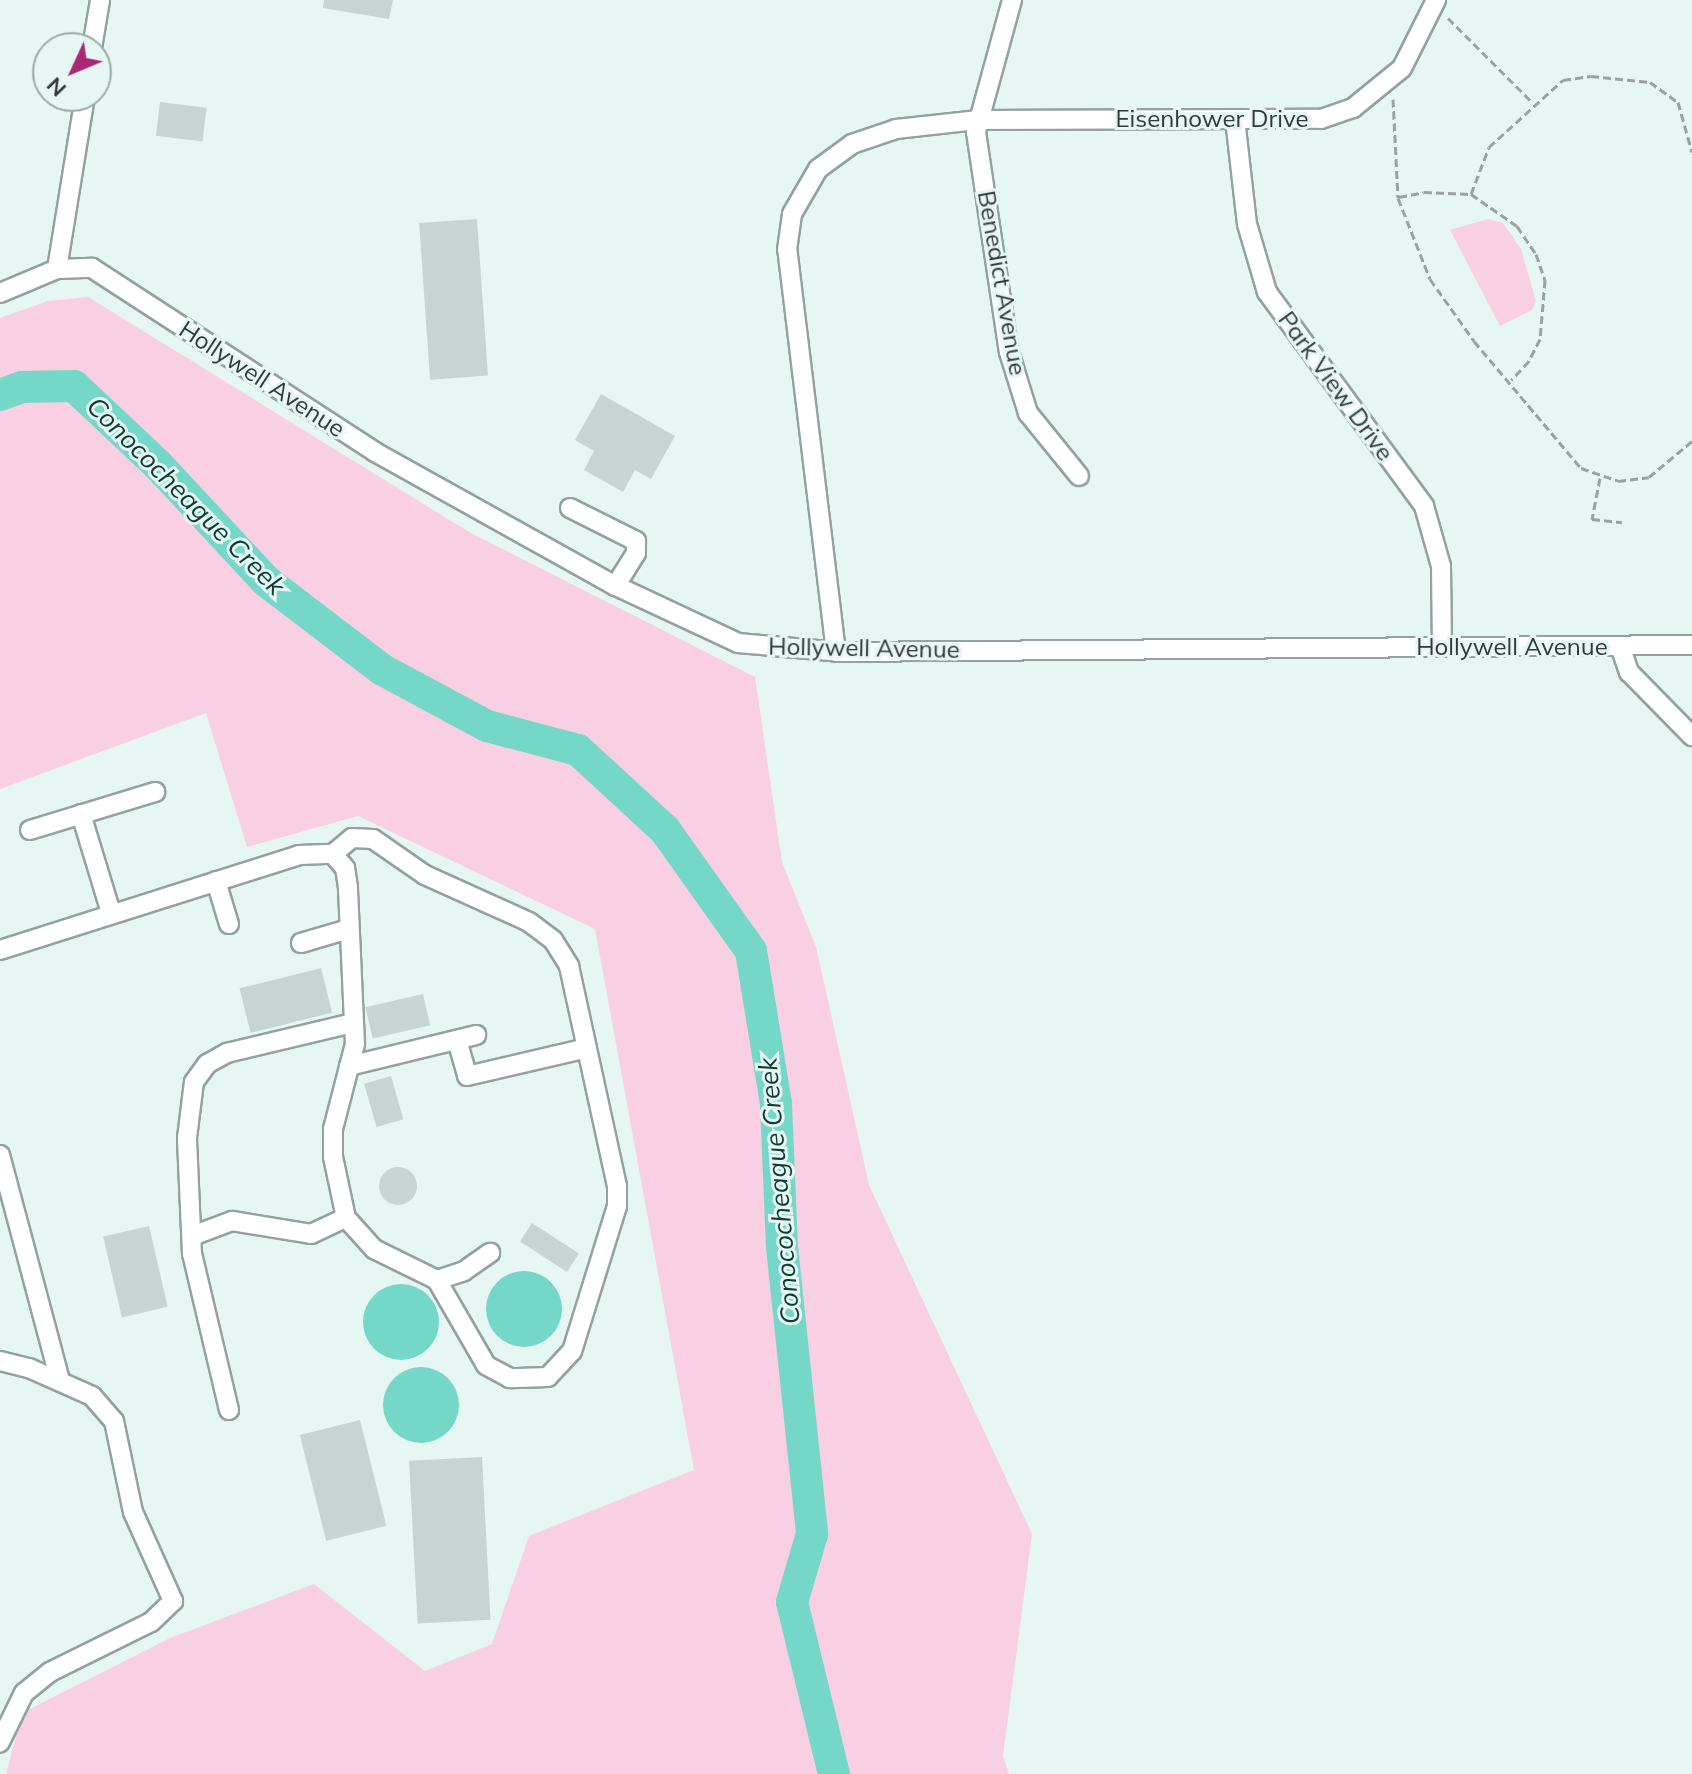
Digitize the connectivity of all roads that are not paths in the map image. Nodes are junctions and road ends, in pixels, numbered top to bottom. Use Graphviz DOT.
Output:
graph roads {
  1 [pos="100,0"];
  2 [pos="1012,0"];
  3 [pos="1435,2"];
  4 [pos="95,32"];
  5 [pos="82,112"];
  6 [pos="1235,119"];
  7 [pos="977,120"];
  8 [pos="57,269"];
  9 [pos="0,293"];
  10 [pos="1079,476"];
  11 [pos="570,508"];
  12 [pos="615,586"];
  13 [pos="1692,645"];
  14 [pos="1620,646"];
  15 [pos="1442,647"];
  16 [pos="836,652"];
  17 [pos="1692,736"];
  18 [pos="155,792"];
  19 [pos="81,814"];
  20 [pos="30,830"];
  21 [pos="333,854"];
  22 [pos="216,881"];
  23 [pos="111,913"];
  24 [pos="229,924"];
  25 [pos="349,929"];
  26 [pos="301,943"];
  27 [pos="0,950"];
  28 [pos="353,1023"];
  29 [pos="476,1035"];
  30 [pos="457,1040"];
  31 [pos="587,1048"];
  32 [pos="349,1066"];
  33 [pos="0,1155"];
  34 [pos="346,1218"];
  35 [pos="192,1236"];
  36 [pos="490,1253"];
  37 [pos="437,1280"];
  38 [pos="0,1361"];
  39 [pos="60,1381"];
  40 [pos="229,1410"];
  41 [pos="0,1742"];
  1 -- 4 [label="street"];
  2 -- 7 [label="street"];
  3 -- 6 [label="street, Eisenhower Drive"];
  5 -- 8 [label="street"];
  6 -- 7 [label="street, Eisenhower Drive"];
  6 -- 15 [label="street, Park View Drive"];
  7 -- 10 [label="street, Benedict Avenue"];
  7 -- 16 [label="street, Eisenhower Drive"];
  8 -- 9 [label="street, Hollywell Avenue"];
  8 -- 12 [label="street, Hollywell Avenue"];
  11 -- 12 [label="street"];
  12 -- 16 [label="street, Hollywell Avenue"];
  13 -- 14 [label="street, Hollywell Avenue"];
  14 -- 15 [label="street, Hollywell Avenue"];
  14 -- 17 [label="street"];
  15 -- 16 [label="street, Hollywell Avenue"];
  18 -- 19 [label="street"];
  19 -- 20 [label="street"];
  19 -- 23 [label="street"];
  21 -- 22 [label="street"];
  21 -- 25 [label="street"];
  21 -- 31 [label="street"];
  22 -- 23 [label="street"];
  22 -- 24 [label="street"];
  23 -- 27 [label="street"];
  25 -- 26 [label="street"];
  25 -- 28 [label="street"];
  28 -- 32 [label="street"];
  28 -- 35 [label="street"];
  29 -- 30 [label="street"];
  30 -- 31 [label="street"];
  30 -- 32 [label="street"];
  31 -- 37 [label="street"];
  32 -- 34 [label="street"];
  33 -- 39 [label="street"];
  34 -- 35 [label="street"];
  34 -- 37 [label="street"];
  35 -- 40 [label="street"];
  36 -- 37 [label="street"];
  38 -- 39 [label="street"];
  39 -- 41 [label="street"];
}
